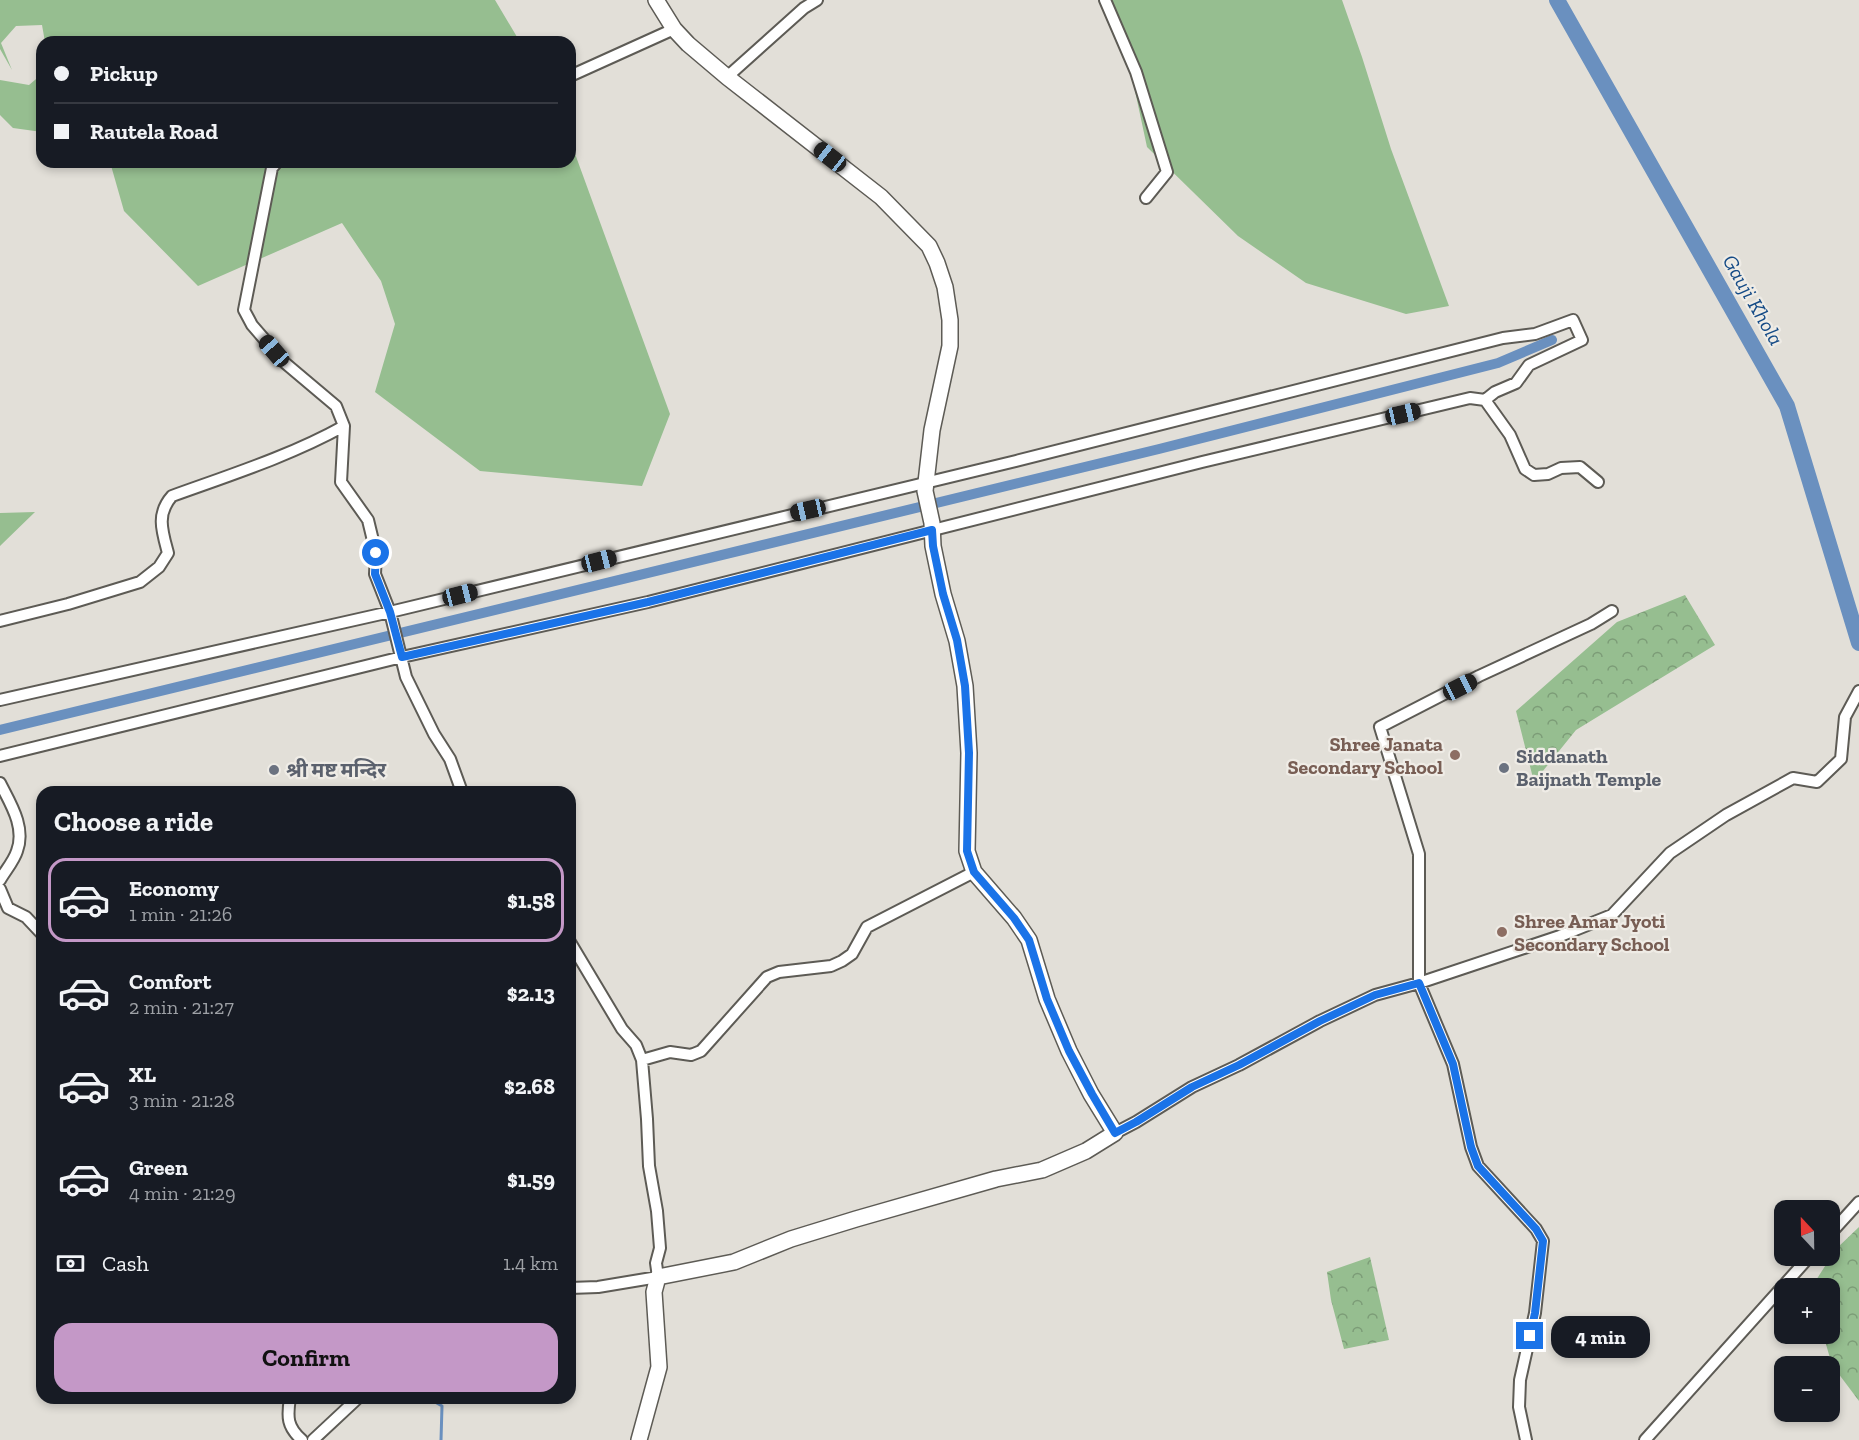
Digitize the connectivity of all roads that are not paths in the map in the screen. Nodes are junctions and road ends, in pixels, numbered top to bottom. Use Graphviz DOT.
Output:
graph roads {
  1 [pos="656,0"];
  2 [pos="817,0"];
  3 [pos="1105,0"];
  4 [pos="674,29"];
  5 [pos="576,73"];
  6 [pos="727,78"];
  7 [pos="272,168"];
  8 [pos="1146,198"];
  9 [pos="1485,400"];
  10 [pos="344,426"];
  11 [pos="1598,482"];
  12 [pos="924,487"];
  13 [pos="932,526"];
  14 [pos="1612,611"];
  15 [pos="391,615"];
  16 [pos="0,621"];
  17 [pos="401,655"];
  18 [pos="1859,691"];
  19 [pos="0,700"];
  20 [pos="0,756"];
  21 [pos="0,783"];
  22 [pos="460,786"];
  23 [pos="974,872"];
  24 [pos="0,880"];
  25 [pos="0,889"];
  26 [pos="36,927"];
  27 [pos="576,952"];
  28 [pos="1419,983"];
  29 [pos="642,1060"];
  30 [pos="1115,1133"];
  31 [pos="1859,1202"];
  32 [pos="1840,1223"];
  33 [pos="1801,1266"];
  34 [pos="658,1277"];
  35 [pos="576,1288"];
  36 [pos="289,1404"];
  37 [pos="352,1404"];
  38 [pos="302,1440"];
  39 [pos="313,1440"];
  40 [pos="639,1440"];
  41 [pos="1526,1440"];
  42 [pos="1645,1440"];
  1 -- 4 [label="street"];
  2 -- 6 [label="street"];
  3 -- 8 [label="street"];
  4 -- 5 [label="street"];
  4 -- 6 [label="street"];
  6 -- 12 [label="street"];
  7 -- 10 [label="street"];
  9 -- 11 [label="street"];
  9 -- 12 [label="street"];
  9 -- 13 [label="street"];
  10 -- 15 [label="street"];
  10 -- 16 [label="street"];
  12 -- 13 [label="street"];
  12 -- 15 [label="street"];
  13 -- 17 [label="street"];
  13 -- 23 [label="street"];
  14 -- 28 [label="street"];
  15 -- 17 [label="street"];
  15 -- 19 [label="street"];
  17 -- 20 [label="street"];
  17 -- 22 [label="street"];
  18 -- 28 [label="street"];
  21 -- 24 [label="street"];
  23 -- 29 [label="street"];
  23 -- 30 [label="street"];
  25 -- 26 [label="street"];
  27 -- 29 [label="street"];
  28 -- 30 [label="street"];
  28 -- 41 [label="street"];
  29 -- 34 [label="street"];
  30 -- 34 [label="street"];
  31 -- 32 [label="street"];
  33 -- 42 [label="street"];
  34 -- 35 [label="street"];
  34 -- 40 [label="street"];
  36 -- 38 [label="street"];
  37 -- 39 [label="street"];
}
